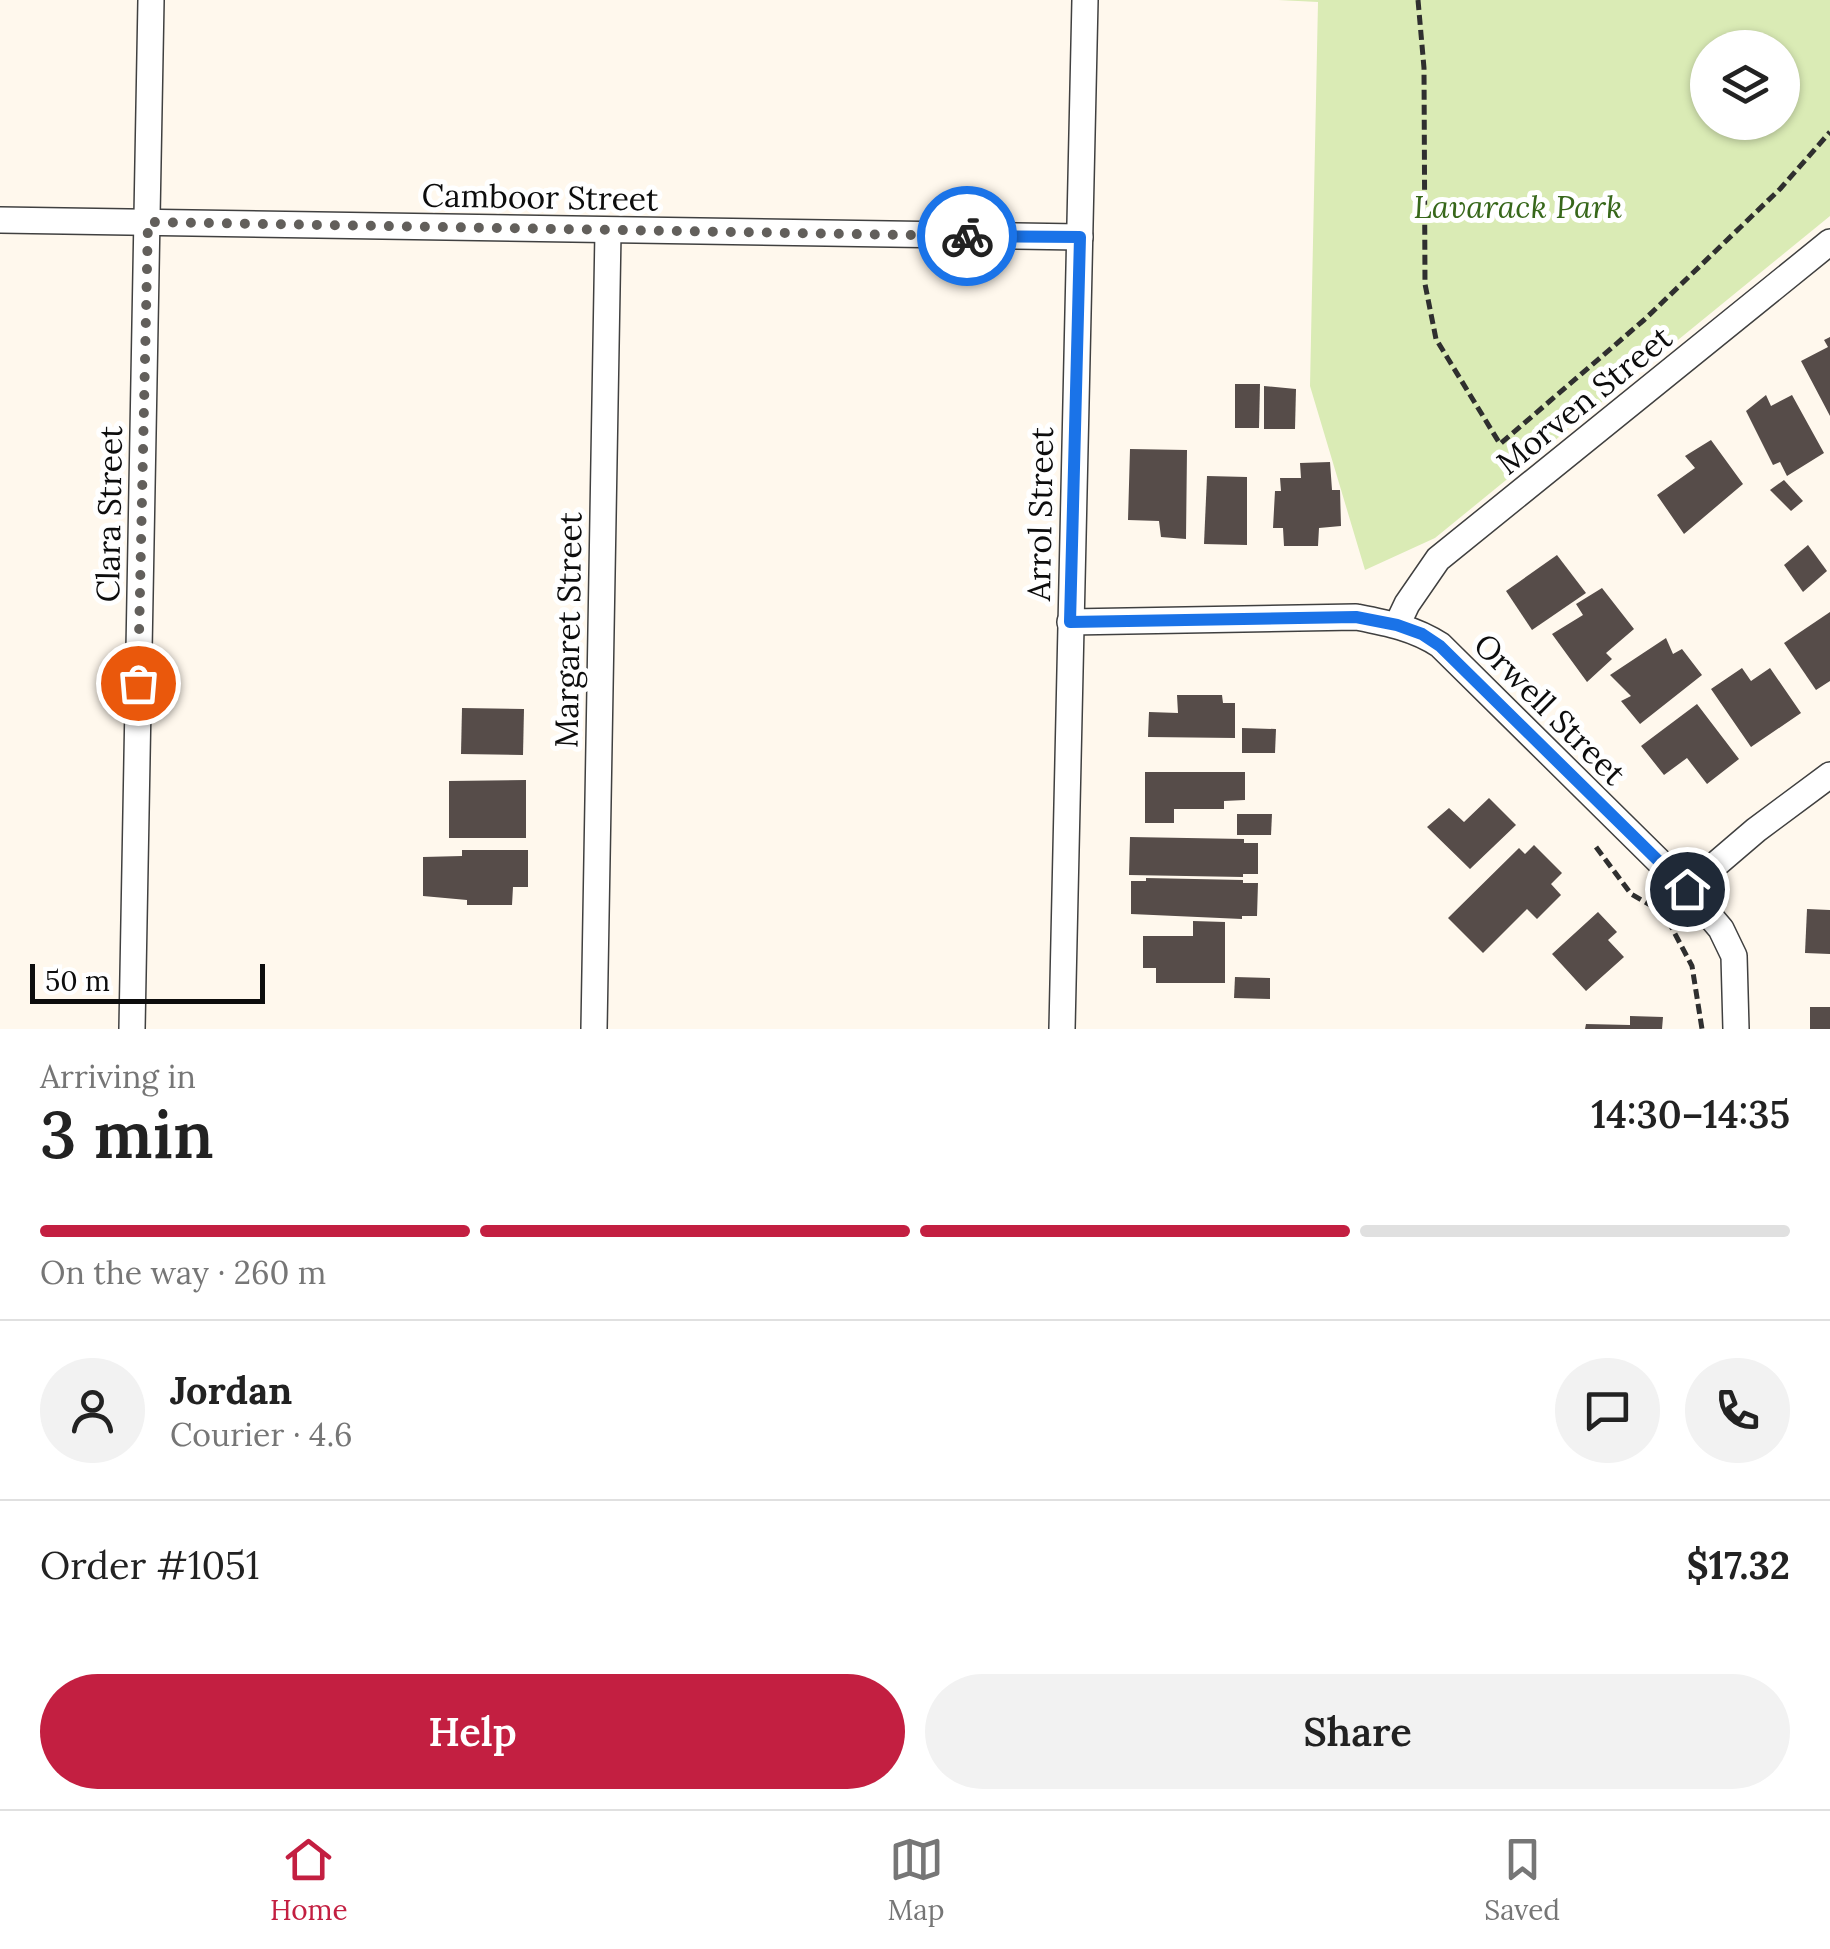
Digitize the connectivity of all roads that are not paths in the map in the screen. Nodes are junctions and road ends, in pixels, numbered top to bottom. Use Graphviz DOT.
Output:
graph roads {
  1 [pos="152,0"];
  2 [pos="1085,0"];
  3 [pos="0,220"];
  4 [pos="148,222"];
  5 [pos="608,232"];
  6 [pos="1080,237"];
  7 [pos="1830,242"];
  8 [pos="1070,622"];
  9 [pos="1397,625"];
  10 [pos="1830,775"];
  11 [pos="1687,889"];
  12 [pos="132,1029"];
  13 [pos="594,1029"];
  14 [pos="1062,1029"];
  15 [pos="1736,1029"];
  1 -- 4 [label="street, Clara Street"];
  2 -- 6 [label="street, Arrol Street"];
  3 -- 4 [label="street, Camboor Street"];
  4 -- 5 [label="street, Camboor Street"];
  4 -- 12 [label="street, Clara Street"];
  5 -- 6 [label="street, Camboor Street"];
  5 -- 13 [label="street, Margaret Street"];
  6 -- 8 [label="street, Arrol Street"];
  7 -- 9 [label="street, Morven Street"];
  8 -- 9 [label="street, Orwell Street"];
  8 -- 14 [label="street, Arrol Street"];
  9 -- 11 [label="street, Orwell Street"];
  10 -- 11 [label="street"];
  11 -- 15 [label="street, Orwell Street"];
}
